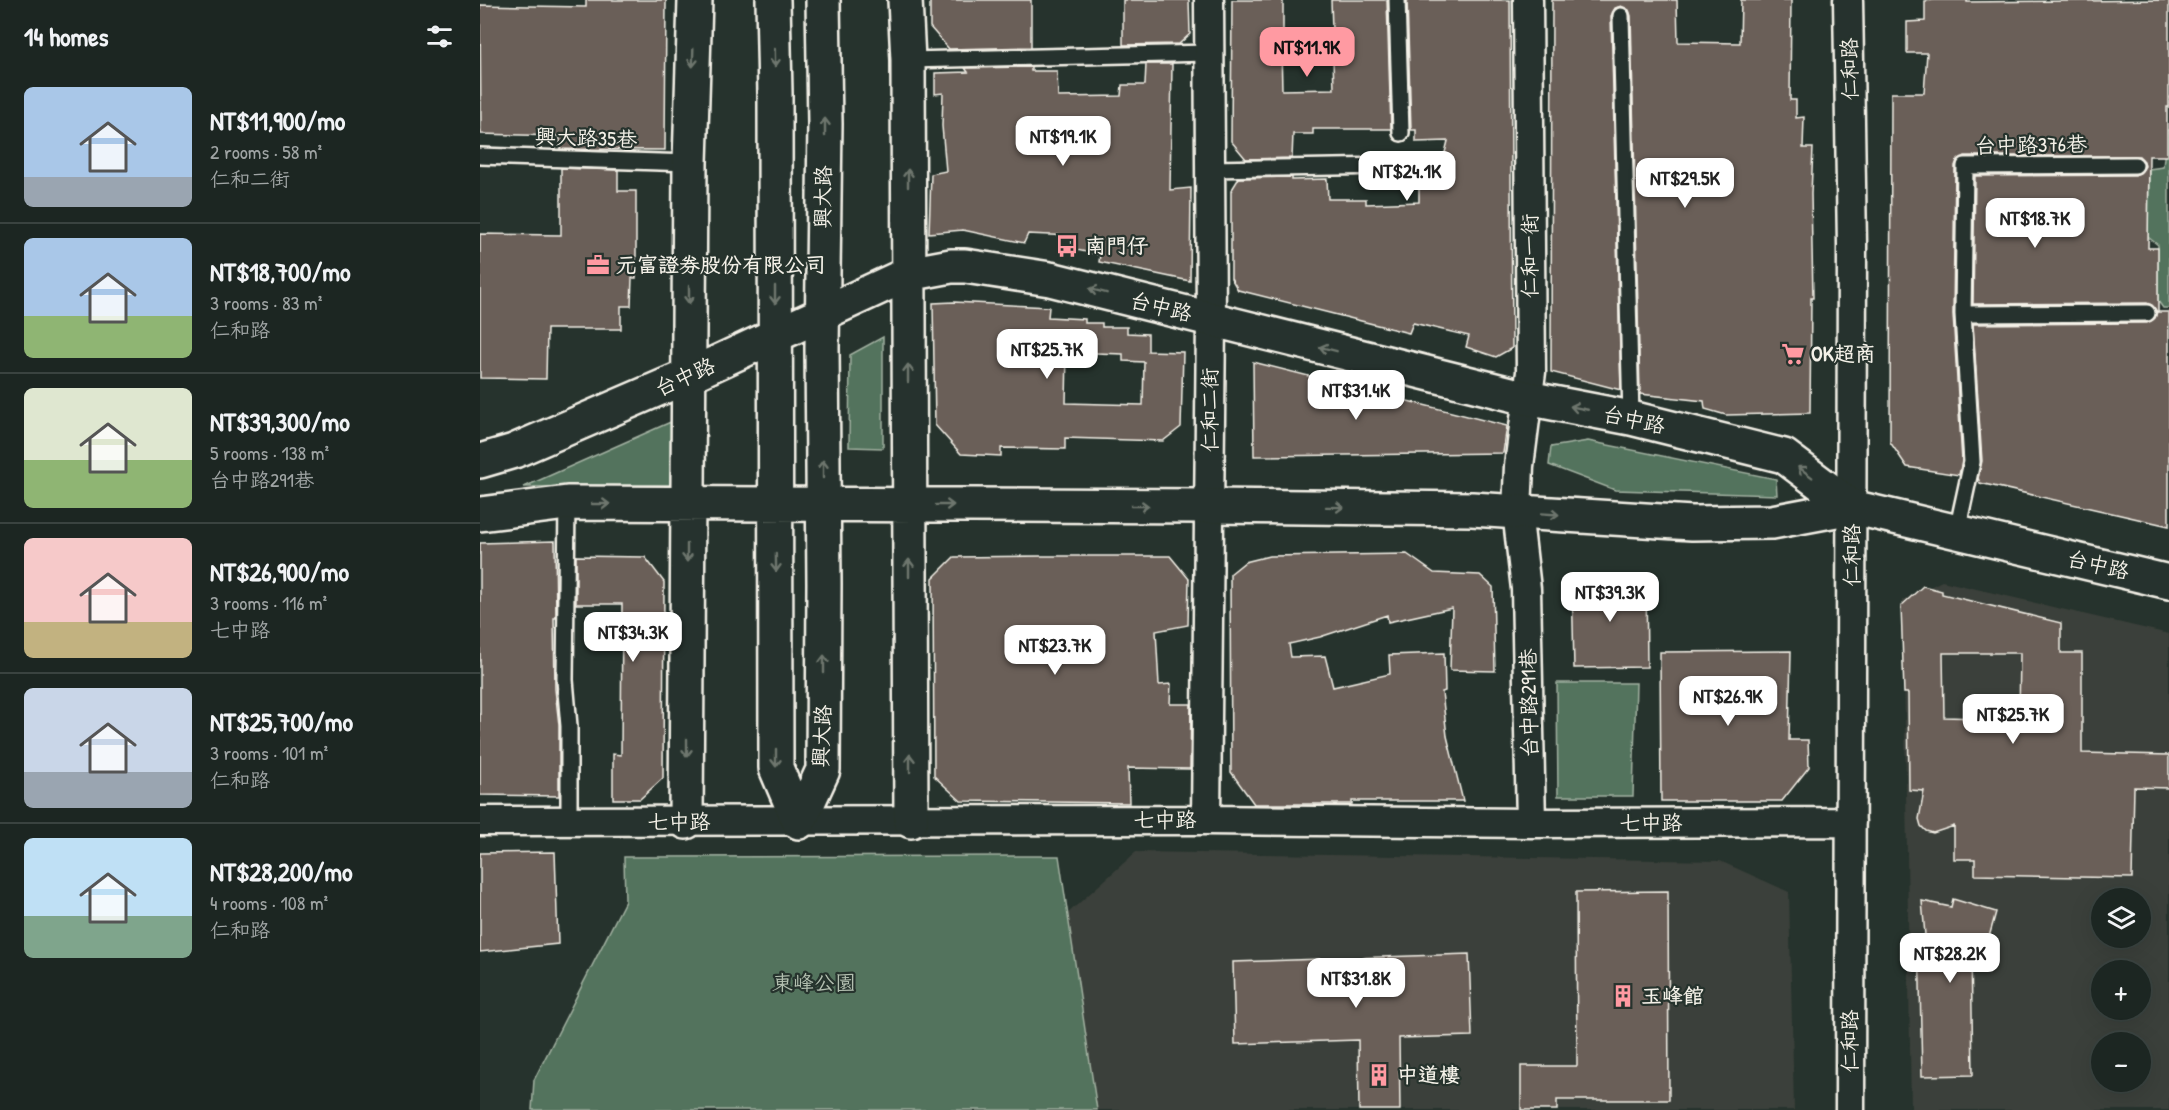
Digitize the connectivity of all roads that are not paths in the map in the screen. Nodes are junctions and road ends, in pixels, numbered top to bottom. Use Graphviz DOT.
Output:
graph roads {
  1 [pos="695,0"];
  2 [pos="773,0"];
  3 [pos="823,0"];
  4 [pos="905,0"];
  5 [pos="1209,0"];
  6 [pos="1397,0"];
  7 [pos="1528,0"];
  8 [pos="1848,0"];
  9 [pos="1621,16"];
  10 [pos="1209,53"];
  11 [pos="908,60"];
  12 [pos="1401,133"];
  13 [pos="480,156"];
  14 [pos="690,163"];
  15 [pos="2135,165"];
  16 [pos="1391,166"];
  17 [pos="1211,169"];
  18 [pos="908,274"];
  19 [pos="2147,313"];
  20 [pos="822,314"];
  21 [pos="1963,314"];
  22 [pos="1211,319"];
  23 [pos="775,336"];
  24 [pos="688,376"];
  25 [pos="1527,398"];
  26 [pos="1631,418"];
  27 [pos="480,461"];
  28 [pos="567,503"];
  29 [pos="688,504"];
  30 [pos="776,505"];
  31 [pos="823,505"];
  32 [pos="909,505"];
  33 [pos="1209,506"];
  34 [pos="1852,507"];
  35 [pos="1517,512"];
  36 [pos="480,514"];
  37 [pos="1956,531"];
  38 [pos="2169,582"];
  39 [pos="1206,820"];
  40 [pos="480,821"];
  41 [pos="911,821"];
  42 [pos="569,822"];
  43 [pos="686,822"];
  44 [pos="799,822"];
  45 [pos="1851,822"];
  46 [pos="1531,823"];
  47 [pos="1850,1110"];
  1 -- 14 [label="street, one-way"];
  2 -- 23 [label="street, 興大路, one-way"];
  20 -- 3 [label="street, 興大路, one-way"];
  4 -- 11 [label="street"];
  5 -- 10 [label="street, 仁和二街"];
  6 -- 12 [label="lane"];
  7 -- 25 [label="street, 仁和一街"];
  8 -- 34 [label="street, 仁和路"];
  9 -- 26 [label="lane"];
  10 -- 11 [label="lane"];
  10 -- 17 [label="street, 仁和二街"];
  18 -- 11 [label="street, one-way"];
  13 -- 14 [label="lane, 興大路35巷"];
  14 -- 24 [label="street, one-way"];
  15 -- 21 [label="lane, 台中路376巷"];
  16 -- 17 [label="lane"];
  17 -- 22 [label="street, 仁和二街"];
  18 -- 20 [label="street, 台中路"];
  22 -- 18 [label="street, 台中路, one-way"];
  32 -- 18 [label="street, one-way"];
  19 -- 21 [label="lane"];
  20 -- 23 [label="street, 台中路"];
  31 -- 20 [label="street, 興大路, one-way"];
  21 -- 37 [label="lane, 台中路376巷"];
  25 -- 22 [label="street, 台中路, one-way"];
  22 -- 33 [label="street, 仁和二街"];
  23 -- 24 [label="street, 台中路"];
  23 -- 30 [label="street, 興大路"];
  24 -- 27 [label="street, 台中路"];
  24 -- 29 [label="street"];
  26 -- 25 [label="street, 台中路, one-way"];
  25 -- 35 [label="street, 仁和一街"];
  34 -- 26 [label="street, 台中路, one-way"];
  28 -- 29 [label="street, 台中路, one-way"];
  28 -- 36 [label="street, 台中路"];
  28 -- 42 [label="lane"];
  29 -- 30 [label="street, 台中路"];
  29 -- 43 [label="street, one-way"];
  30 -- 31 [label="street, 台中路"];
  30 -- 44 [label="street, 興大路, one-way"];
  31 -- 32 [label="street, 台中路"];
  44 -- 31 [label="street, 興大路, one-way"];
  32 -- 33 [label="street, 台中路, one-way"];
  41 -- 32 [label="street, one-way"];
  33 -- 35 [label="street, 台中路, one-way"];
  33 -- 39 [label="street, 仁和二街"];
  35 -- 34 [label="street, 台中路, one-way"];
  34 -- 37 [label="street, 台中路"];
  34 -- 45 [label="street, 仁和路"];
  35 -- 46 [label="street, 台中路291巷"];
  37 -- 38 [label="street, 台中路"];
  39 -- 41 [label="street, 七中路"];
  39 -- 46 [label="street, 七中路"];
  40 -- 42 [label="street, 七中路"];
  41 -- 44 [label="street, 七中路"];
  42 -- 43 [label="street, 七中路"];
  43 -- 44 [label="street, 七中路"];
  45 -- 46 [label="street, 七中路"];
  45 -- 47 [label="street, 仁和路"];
}
